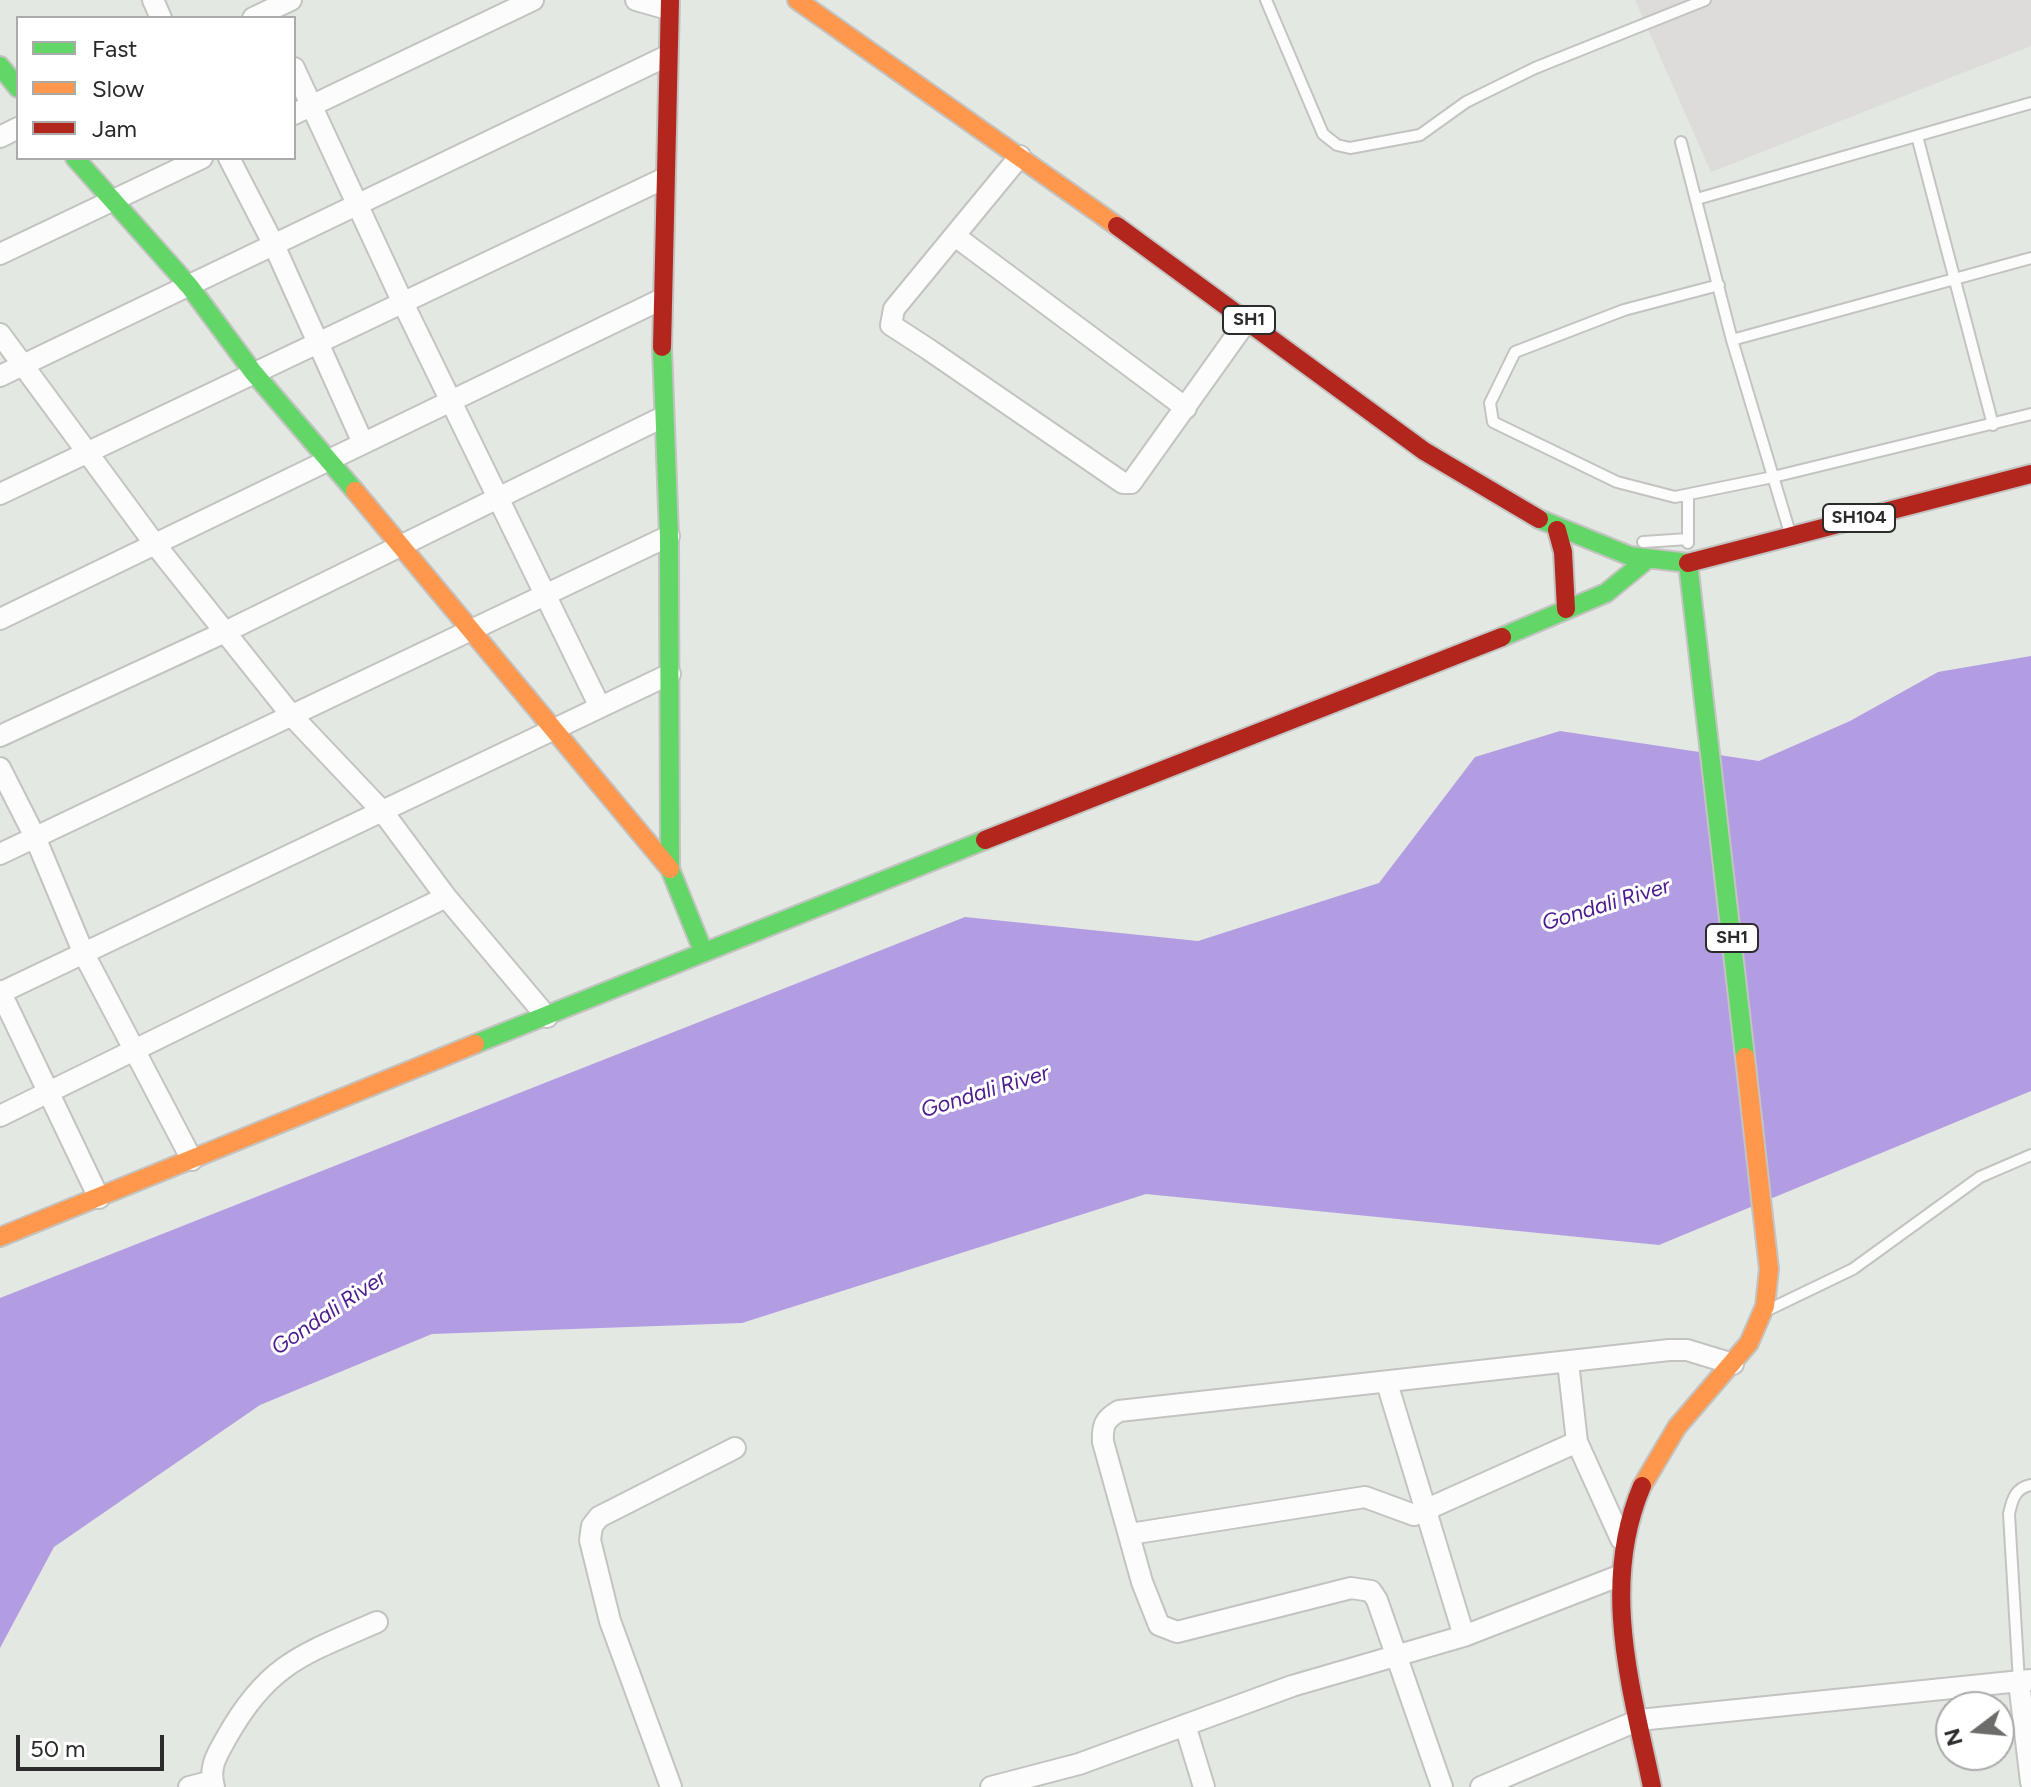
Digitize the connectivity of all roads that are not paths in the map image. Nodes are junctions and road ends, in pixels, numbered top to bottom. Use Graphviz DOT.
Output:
graph roads {
  1 [pos="291,0"];
  2 [pos="533,0"];
  3 [pos="636,0"];
  4 [pos="797,0"];
  5 [pos="1266,0"];
  6 [pos="1705,0"];
  7 [pos="669,4"];
  8 [pos="262,12"];
  9 [pos="667,56"];
  10 [pos="0,66"];
  11 [pos="296,72"];
  12 [pos="16,86"];
  13 [pos="2031,103"];
  14 [pos="313,105"];
  15 [pos="296,113"];
  16 [pos="1917,136"];
  17 [pos="1681,142"];
  18 [pos="1020,156"];
  19 [pos="77,160"];
  20 [pos="198,160"];
  21 [pos="230,160"];
  22 [pos="665,178"];
  23 [pos="1697,199"];
  24 [pos="111,202"];
  25 [pos="356,204"];
  26 [pos="955,236"];
  27 [pos="274,245"];
  28 [pos="0,254"];
  29 [pos="2031,258"];
  30 [pos="1956,279"];
  31 [pos="1719,285"];
  32 [pos="190,287"];
  33 [pos="662,299"];
  34 [pos="403,303"];
  35 [pos="1248,319"];
  36 [pos="0,334"];
  37 [pos="1732,340"];
  38 [pos="317,343"];
  39 [pos="24,365"];
  40 [pos="253,372"];
  41 [pos="0,376"];
  42 [pos="452,402"];
  43 [pos="1186,408"];
  44 [pos="2031,414"];
  45 [pos="663,417"];
  46 [pos="1993,425"];
  47 [pos="363,443"];
  48 [pos="87,452"];
  49 [pos="326,460"];
  50 [pos="2031,474"];
  51 [pos="1773,477"];
  52 [pos="0,494"];
  53 [pos="1688,497"];
  54 [pos="498,499"];
  55 [pos="1557,530"];
  56 [pos="1791,535"];
  57 [pos="669,536"];
  58 [pos="1688,539"];
  59 [pos="154,543"];
  60 [pos="401,544"];
  61 [pos="1592,544"];
  62 [pos="1644,562"];
  63 [pos="1688,563"];
  64 [pos="545,596"];
  65 [pos="1566,609"];
  66 [pos="0,619"];
  67 [pos="474,630"];
  68 [pos="225,632"];
  69 [pos="670,674"];
  70 [pos="600,707"];
  71 [pos="292,716"];
  72 [pos="556,729"];
  73 [pos="0,736"];
  74 [pos="0,768"];
  75 [pos="383,812"];
  76 [pos="35,837"];
  77 [pos="0,854"];
  78 [pos="670,869"];
  79 [pos="446,897"];
  80 [pos="703,951"];
  81 [pos="84,954"];
  82 [pos="0,992"];
  83 [pos="547,1017"];
  84 [pos="133,1051"];
  85 [pos="49,1093"];
  86 [pos="0,1116"];
  87 [pos="2031,1155"];
  88 [pos="192,1160"];
  89 [pos="99,1198"];
  90 [pos="2,1230"];
  91 [pos="1764,1312"];
  92 [pos="1568,1362"];
  93 [pos="1733,1364"];
  94 [pos="1387,1383"];
  95 [pos="1577,1442"];
  96 [pos="735,1448"];
  97 [pos="2031,1485"];
  98 [pos="1425,1512"];
  99 [pos="1130,1534"];
  100 [pos="1621,1539"];
  101 [pos="1616,1577"];
  102 [pos="377,1622"];
  103 [pos="1464,1636"];
  104 [pos="1396,1656"];
  105 [pos="2025,1681"];
  106 [pos="1639,1720"];
  107 [pos="1185,1725"];
  108 [pos="2031,1782"];
  109 [pos="213,1784"];
  110 [pos="189,1787"];
  111 [pos="671,1787"];
  112 [pos="991,1787"];
  113 [pos="1204,1787"];
  114 [pos="1442,1787"];
  115 [pos="1481,1787"];
  116 [pos="1652,1787"];
  1 -- 8 [label="street"];
  2 -- 14 [label="street"];
  3 -- 7 [label="street"];
  4 -- 18 [label="main road, SH1"];
  5 -- 6 [label="lane"];
  7 -- 9 [label="main road"];
  9 -- 22 [label="main road"];
  9 -- 25 [label="street"];
  10 -- 12 [label="main road"];
  11 -- 14 [label="street"];
  13 -- 16 [label="lane"];
  14 -- 15 [label="street"];
  14 -- 25 [label="street"];
  16 -- 23 [label="lane"];
  16 -- 30 [label="lane"];
  17 -- 23 [label="lane"];
  18 -- 26 [label="street"];
  18 -- 35 [label="main road, SH1"];
  19 -- 24 [label="main road"];
  20 -- 24 [label="street"];
  21 -- 27 [label="street"];
  22 -- 33 [label="main road"];
  22 -- 34 [label="street"];
  23 -- 31 [label="lane"];
  24 -- 28 [label="street"];
  24 -- 32 [label="main road"];
  25 -- 27 [label="street"];
  25 -- 34 [label="street"];
  26 -- 43 [label="street"];
  26 -- 43 [label="street"];
  27 -- 32 [label="street"];
  27 -- 38 [label="street"];
  29 -- 30 [label="lane"];
  30 -- 37 [label="lane"];
  30 -- 46 [label="lane"];
  31 -- 37 [label="lane"];
  31 -- 53 [label="lane"];
  32 -- 39 [label="street"];
  32 -- 40 [label="main road"];
  33 -- 42 [label="street"];
  33 -- 45 [label="main road"];
  34 -- 38 [label="street"];
  34 -- 42 [label="street"];
  35 -- 43 [label="street"];
  35 -- 55 [label="main road, SH1"];
  36 -- 39 [label="street"];
  37 -- 51 [label="lane"];
  38 -- 40 [label="street"];
  38 -- 47 [label="street"];
  39 -- 41 [label="street"];
  39 -- 48 [label="street"];
  40 -- 48 [label="street"];
  40 -- 49 [label="main road"];
  42 -- 47 [label="street"];
  42 -- 54 [label="street"];
  44 -- 46 [label="lane"];
  45 -- 54 [label="street"];
  45 -- 57 [label="main road"];
  46 -- 51 [label="lane"];
  47 -- 49 [label="street"];
  48 -- 52 [label="street"];
  48 -- 59 [label="street"];
  49 -- 59 [label="street"];
  49 -- 60 [label="main road"];
  50 -- 56 [label="main road, SH104"];
  51 -- 53 [label="lane"];
  51 -- 56 [label="lane"];
  53 -- 58 [label="lane"];
  54 -- 60 [label="street"];
  54 -- 64 [label="street"];
  55 -- 61 [label="main road, SH1"];
  55 -- 65 [label="main road"];
  56 -- 63 [label="main road, SH104"];
  57 -- 64 [label="street"];
  57 -- 69 [label="main road"];
  58 -- 61 [label="lane"];
  58 -- 63 [label="lane"];
  59 -- 66 [label="street"];
  59 -- 68 [label="street"];
  60 -- 67 [label="main road"];
  60 -- 68 [label="street"];
  61 -- 62 [label="main road, SH1"];
  62 -- 63 [label="main road, SH1"];
  62 -- 65 [label="main road"];
  63 -- 91 [label="main road, SH1"];
  64 -- 67 [label="street"];
  64 -- 70 [label="street"];
  65 -- 80 [label="main road"];
  67 -- 71 [label="street"];
  67 -- 72 [label="main road"];
  68 -- 71 [label="street"];
  68 -- 73 [label="street"];
  69 -- 70 [label="street"];
  69 -- 78 [label="main road"];
  70 -- 72 [label="street"];
  71 -- 75 [label="street"];
  71 -- 76 [label="street"];
  72 -- 75 [label="street"];
  72 -- 78 [label="main road"];
  74 -- 76 [label="street"];
  75 -- 79 [label="street"];
  75 -- 81 [label="street"];
  76 -- 77 [label="street"];
  76 -- 81 [label="street"];
  78 -- 80 [label="main road"];
  79 -- 83 [label="street"];
  79 -- 84 [label="street"];
  80 -- 83 [label="main road"];
  81 -- 82 [label="street"];
  81 -- 84 [label="street"];
  82 -- 85 [label="street"];
  83 -- 88 [label="main road"];
  84 -- 85 [label="street"];
  84 -- 88 [label="street"];
  85 -- 86 [label="street"];
  85 -- 89 [label="street"];
  87 -- 91 [label="lane"];
  88 -- 89 [label="main road"];
  89 -- 90 [label="main road"];
  91 -- 93 [label="main road, SH1"];
  92 -- 93 [label="street"];
  92 -- 94 [label="street"];
  92 -- 95 [label="street"];
  93 -- 100 [label="main road, SH1"];
  94 -- 98 [label="street"];
  94 -- 99 [label="street"];
  95 -- 98 [label="street"];
  95 -- 100 [label="street"];
  96 -- 111 [label="street"];
  97 -- 105 [label="lane"];
  98 -- 99 [label="street"];
  98 -- 103 [label="street"];
  99 -- 104 [label="street"];
  100 -- 101 [label="main road, SH1"];
  101 -- 103 [label="street"];
  101 -- 106 [label="main road, SH1"];
  102 -- 109 [label="street"];
  103 -- 104 [label="street"];
  104 -- 107 [label="street"];
  104 -- 114 [label="street"];
  105 -- 106 [label="street"];
  105 -- 108 [label="street"];
  106 -- 115 [label="street"];
  106 -- 116 [label="main road, SH1"];
  107 -- 112 [label="street"];
  107 -- 113 [label="street"];
  109 -- 110 [label="street"];
}
